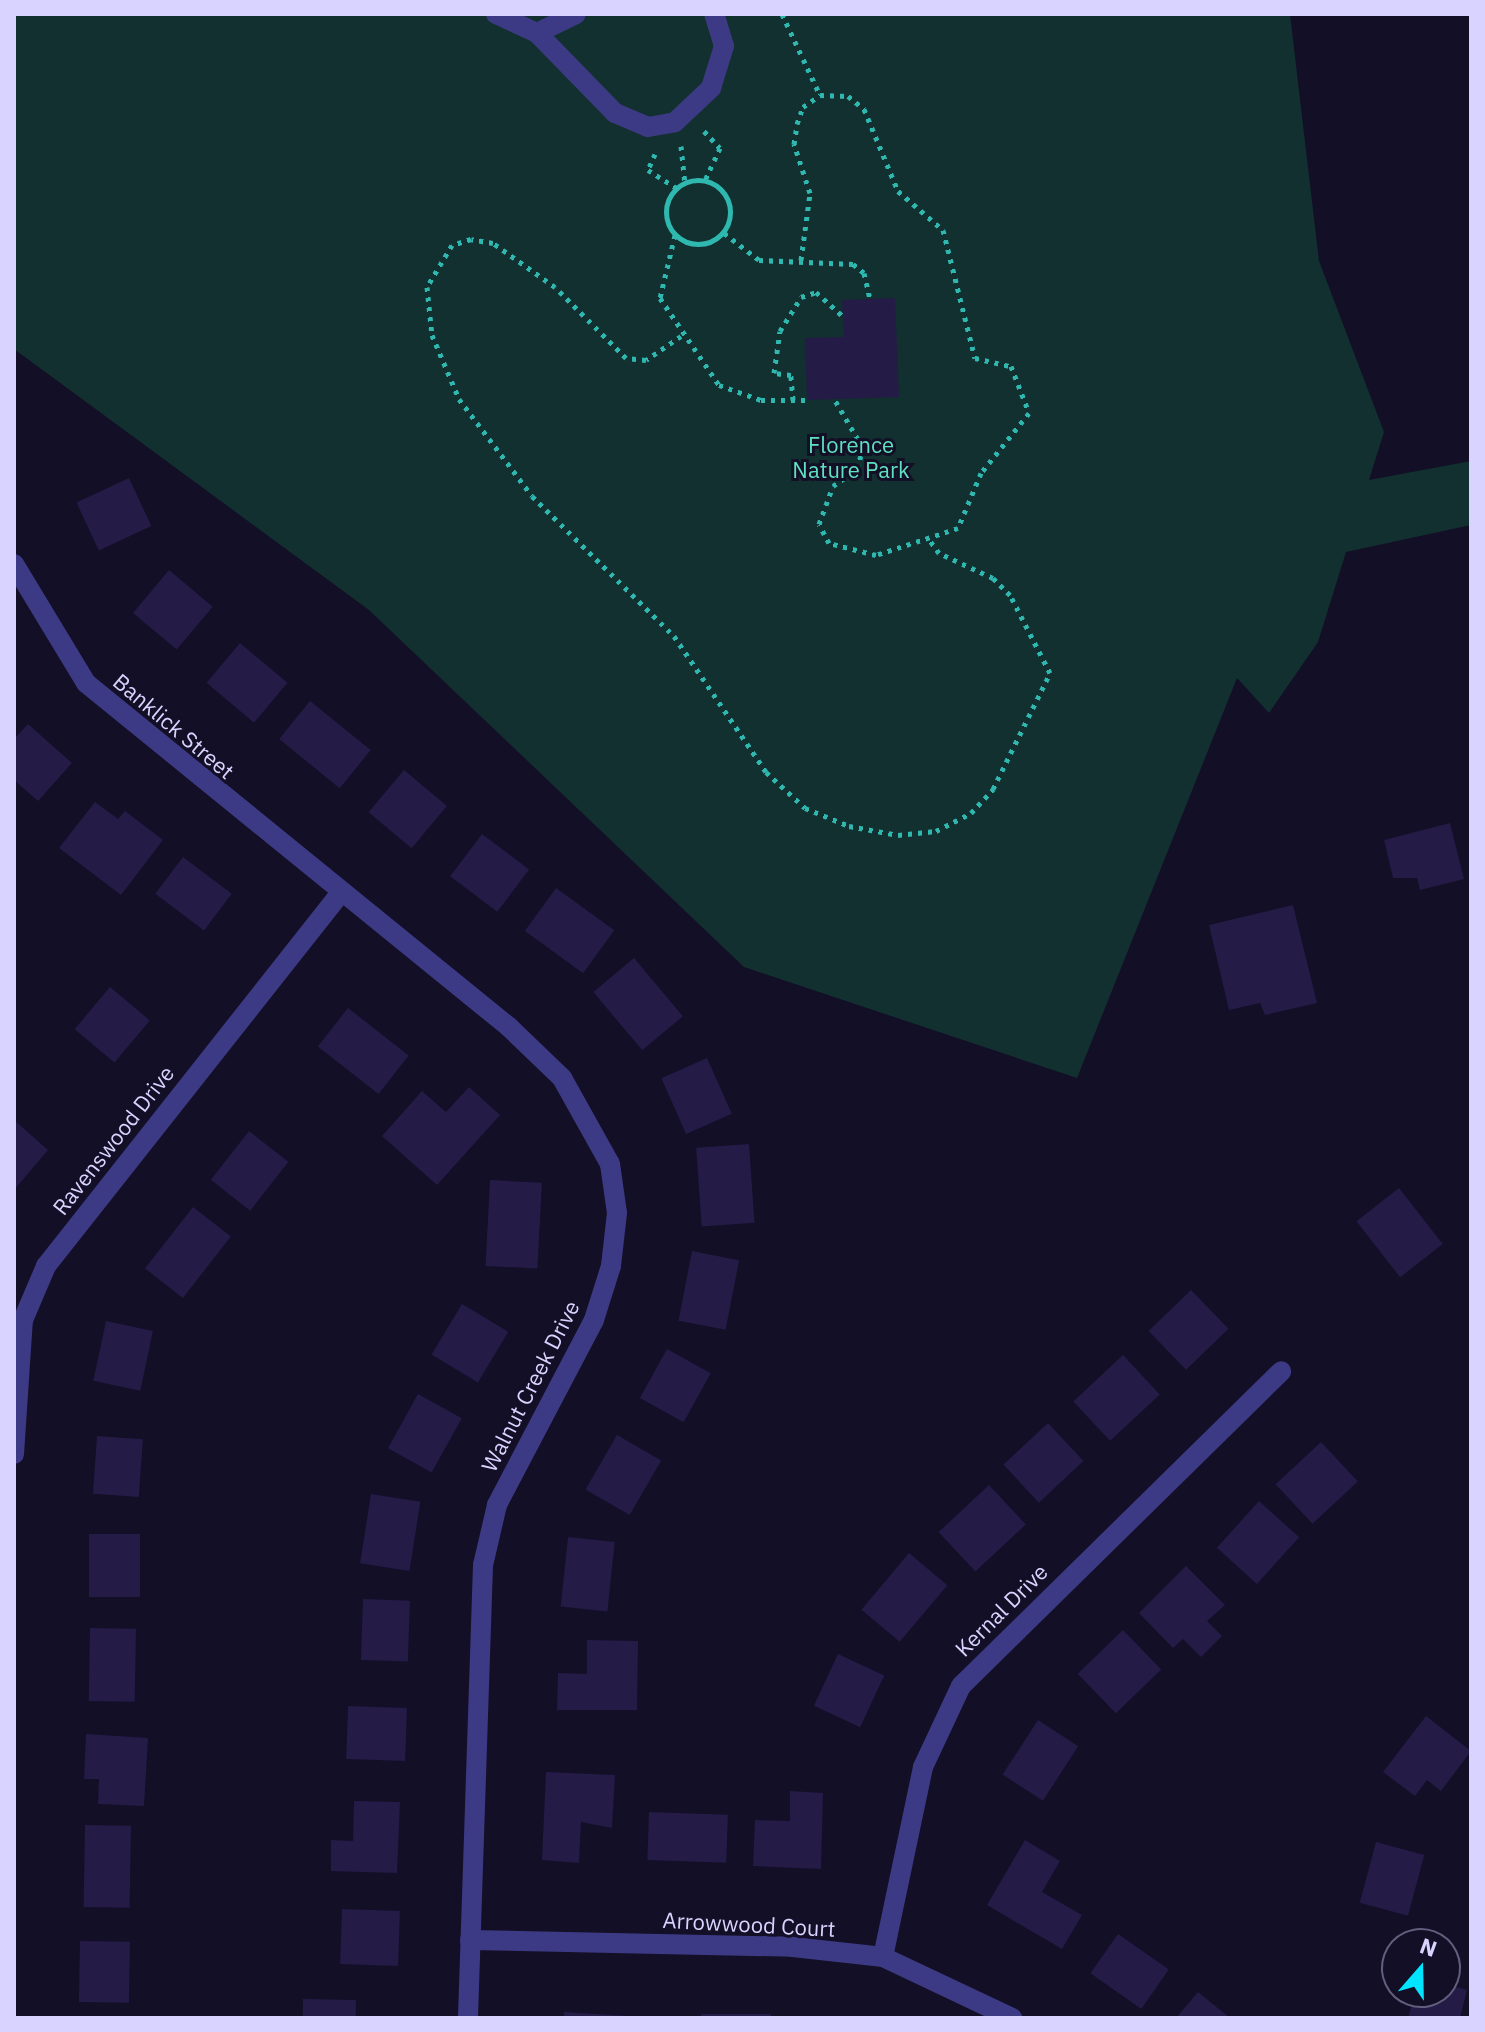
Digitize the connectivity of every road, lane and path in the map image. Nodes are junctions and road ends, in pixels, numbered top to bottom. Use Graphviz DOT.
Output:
graph roads {
  1 [pos="496,14"];
  2 [pos="576,14"];
  3 [pos="714,14"];
  4 [pos="782,14"];
  5 [pos="537,33"];
  6 [pos="820,95"];
  7 [pos="696,108"];
  8 [pos="675,122"];
  9 [pos="648,127"];
  10 [pos="705,180"];
  11 [pos="685,183"];
  12 [pos="677,188"];
  13 [pos="724,233"];
  14 [pos="675,235"];
  15 [pos="801,260"];
  16 [pos="870,299"];
  17 [pos="843,316"];
  18 [pos="681,336"];
  19 [pos="793,400"];
  20 [pos="807,400"];
  21 [pos="835,400"];
  22 [pos="928,538"];
  23 [pos="14,564"];
  24 [pos="340,894"];
  25 [pos="1281,1371"];
  26 [pos="14,1454"];
  27 [pos="470,1940"];
  28 [pos="883,1957"];
  29 [pos="468,2018"];
  30 [pos="1012,2018"];
  1 -- 5 [label="street"];
  2 -- 5 [label="street"];
  3 -- 7 [label="street"];
  4 -- 6 [label="path"];
  5 -- 9 [label="street"];
  6 -- 15 [label="path"];
  6 -- 22 [label="path"];
  7 -- 8 [label="street"];
  7 -- 10 [label="path"];
  8 -- 9 [label="street"];
  8 -- 11 [label="path"];
  9 -- 12 [label="path"];
  10 -- 11 [label="path"];
  10 -- 13 [label="path"];
  11 -- 12 [label="path"];
  12 -- 14 [label="path"];
  13 -- 14 [label="path"];
  13 -- 15 [label="path"];
  14 -- 18 [label="path"];
  15 -- 16 [label="path"];
  17 -- 19 [label="path"];
  18 -- 19 [label="path"];
  18 -- 22 [label="path"];
  19 -- 20 [label="path"];
  21 -- 22 [label="path"];
  23 -- 24 [label="street, Banklick Street"];
  24 -- 26 [label="street, Ravenswood Drive"];
  24 -- 27 [label="street, Walnut Creek Drive"];
  25 -- 28 [label="street, Kernal Drive"];
  27 -- 28 [label="street, Arrowwood Court"];
  27 -- 29 [label="street, Walnut Creek Drive"];
  28 -- 30 [label="street, Arrowwood Court"];
}
